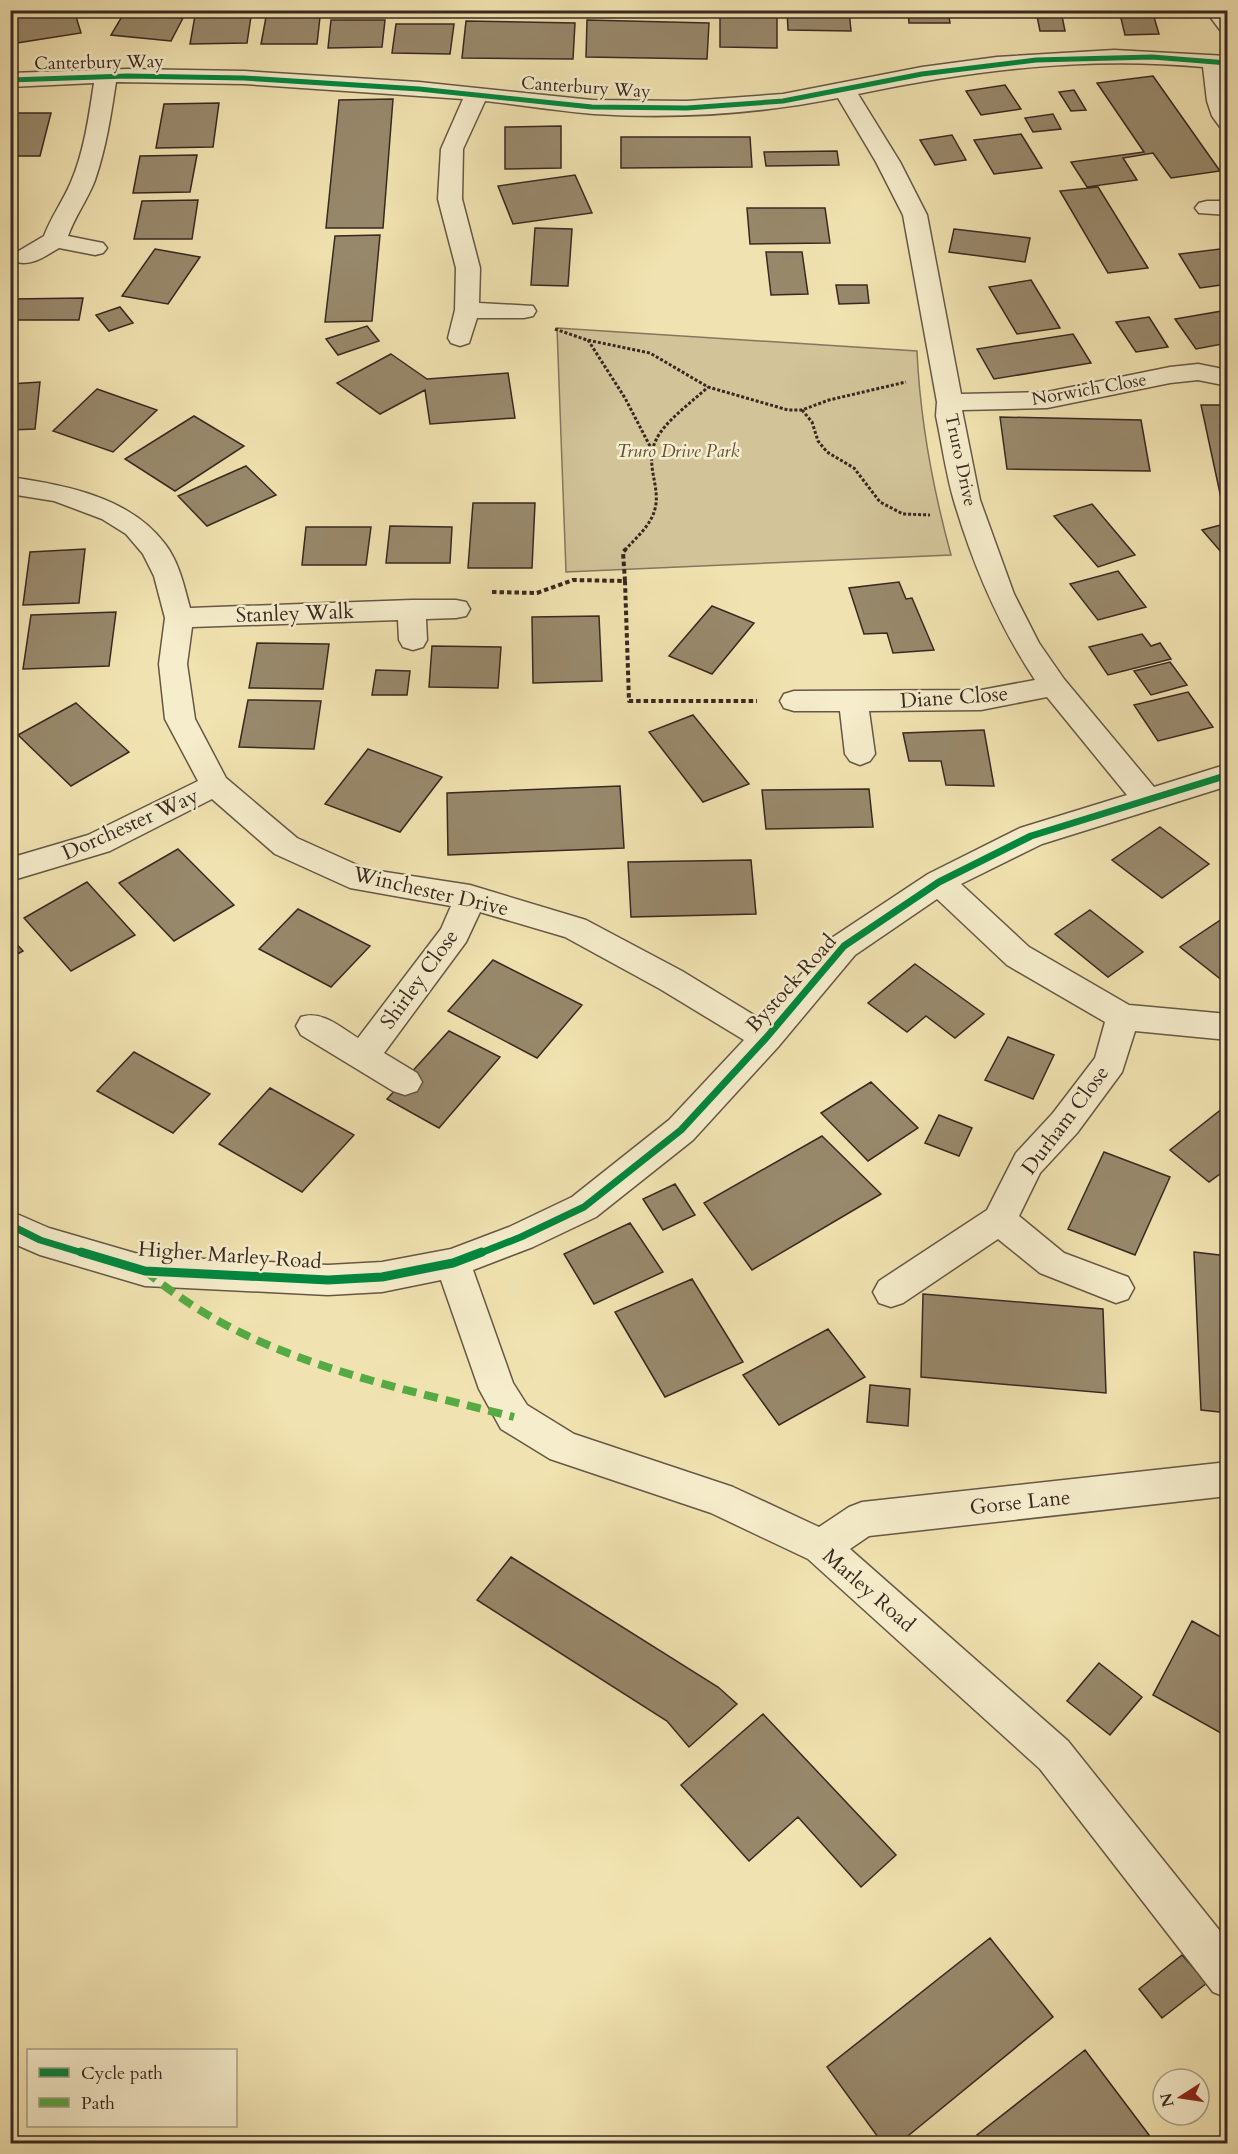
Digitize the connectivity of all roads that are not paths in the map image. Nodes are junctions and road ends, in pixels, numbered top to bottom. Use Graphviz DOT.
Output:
graph roads {
  1 [pos="1215,10"];
  2 [pos="1227,25"];
  3 [pos="1221,62"];
  4 [pos="106,76"];
  5 [pos="10,80"];
  6 [pos="845,90"];
  7 [pos="477,94"];
  8 [pos="1227,122"];
  9 [pos="55,240"];
  10 [pos="95,248"];
  11 [pos="26,257"];
  12 [pos="467,310"];
  13 [pos="517,311"];
  14 [pos="460,338"];
  15 [pos="1227,378"];
  16 [pos="947,390"];
  17 [pos="10,485"];
  18 [pos="179,618"];
  19 [pos="413,640"];
  20 [pos="1054,686"];
  21 [pos="794,701"];
  22 [pos="854,701"];
  23 [pos="860,754"];
  24 [pos="1227,775"];
  25 [pos="215,785"];
  26 [pos="1148,800"];
  27 [pos="10,870"];
  28 [pos="939,882"];
  29 [pos="470,897"];
  30 [pos="1123,1017"];
  31 [pos="312,1026"];
  32 [pos="1227,1027"];
  33 [pos="766,1038"];
  34 [pos="363,1056"];
  35 [pos="405,1082"];
  36 [pos="999,1220"];
  37 [pos="10,1225"];
  38 [pos="453,1263"];
  39 [pos="1116,1288"];
  40 [pos="891,1292"];
  41 [pos="1227,1479"];
  42 [pos="821,1547"];
  43 [pos="1227,1977"];
  1 -- 2 [label="street"];
  3 -- 6 [label="street, Canterbury Way"];
  3 -- 8 [label="street"];
  4 -- 5 [label="street, Canterbury Way"];
  4 -- 7 [label="street, Canterbury Way"];
  4 -- 9 [label="street"];
  6 -- 7 [label="street, Canterbury Way"];
  6 -- 16 [label="street, Truro Drive"];
  7 -- 12 [label="street"];
  9 -- 10 [label="street"];
  9 -- 11 [label="street"];
  12 -- 13 [label="street"];
  12 -- 14 [label="street"];
  15 -- 16 [label="street, Norwich Close"];
  16 -- 20 [label="street, Truro Drive"];
  17 -- 18 [label="street, Winchester Drive"];
  18 -- 19 [label="street, Stanley Walk"];
  18 -- 25 [label="street, Winchester Drive"];
  20 -- 22 [label="street, Diane Close"];
  20 -- 26 [label="street, Truro Drive"];
  21 -- 22 [label="street, Diane Close"];
  22 -- 23 [label="street"];
  24 -- 26 [label="street, Bystock Road"];
  25 -- 27 [label="street, Dorchester Way"];
  25 -- 29 [label="street, Winchester Drive"];
  26 -- 28 [label="street, Bystock Road"];
  28 -- 30 [label="street"];
  28 -- 33 [label="street, Bystock Road"];
  29 -- 33 [label="street, Winchester Drive"];
  29 -- 34 [label="street, Shirley Close"];
  30 -- 32 [label="street"];
  30 -- 36 [label="street, Durham Close"];
  31 -- 34 [label="street"];
  33 -- 38 [label="street, Bystock Road"];
  34 -- 35 [label="street"];
  36 -- 39 [label="street"];
  36 -- 40 [label="street, Durham Close"];
  37 -- 38 [label="street, Higher Marley Road"];
  38 -- 42 [label="street, Marley Road"];
  41 -- 42 [label="street, Gorse Lane"];
  42 -- 43 [label="street, Marley Road"];
}
